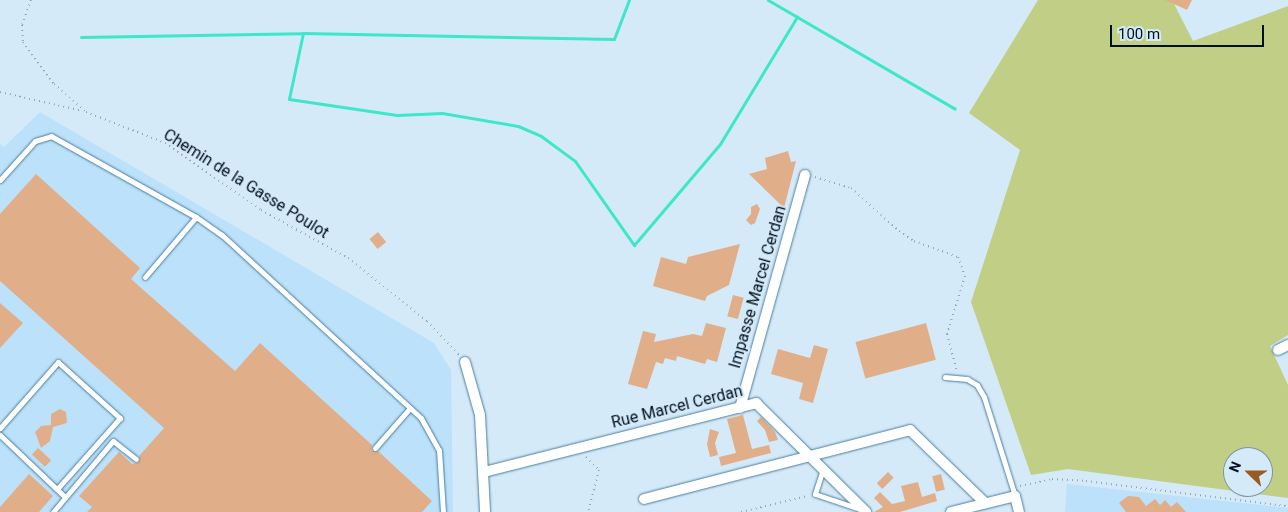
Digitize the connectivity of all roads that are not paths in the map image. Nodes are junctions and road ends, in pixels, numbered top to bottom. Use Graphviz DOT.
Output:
graph roads {
  1 [pos="805,175"];
  2 [pos="0,180"];
  3 [pos="196,216"];
  4 [pos="145,276"];
  5 [pos="465,362"];
  6 [pos="945,377"];
  7 [pos="410,408"];
  8 [pos="740,408"];
  9 [pos="0,428"];
  10 [pos="0,435"];
  11 [pos="375,448"];
  12 [pos="810,456"];
  13 [pos="136,459"];
  14 [pos="823,469"];
  15 [pos="484,472"];
  16 [pos="57,489"];
  17 [pos="1014,492"];
  18 [pos="65,497"];
  19 [pos="644,499"];
  20 [pos="984,503"];
  21 [pos="969,510"];
  22 [pos="53,512"];
  23 [pos="443,512"];
  24 [pos="485,512"];
  25 [pos="866,512"];
  26 [pos="951,512"];
  27 [pos="1018,512"];
  1 -- 8 [label="street, Impasse Marcel Cerdan"];
  2 -- 3 [label="lane"];
  3 -- 4 [label="lane"];
  3 -- 7 [label="lane"];
  5 -- 15 [label="street"];
  6 -- 17 [label="lane"];
  7 -- 11 [label="lane"];
  7 -- 23 [label="lane"];
  8 -- 12 [label="street, Rue Marcel Cerdan"];
  8 -- 15 [label="street, Rue Marcel Cerdan"];
  9 -- 16 [label="lane"];
  10 -- 16 [label="lane"];
  12 -- 14 [label="street, Rue Marcel Cerdan"];
  12 -- 19 [label="street"];
  12 -- 20 [label="street"];
  13 -- 18 [label="lane"];
  14 -- 25 [label="street, Rue Marcel Cerdan"];
  14 -- 25 [label="lane"];
  15 -- 24 [label="street"];
  16 -- 18 [label="lane"];
  17 -- 20 [label="street"];
  17 -- 27 [label="street"];
  18 -- 22 [label="lane"];
  20 -- 21 [label="street"];
  21 -- 26 [label="street"];
}
